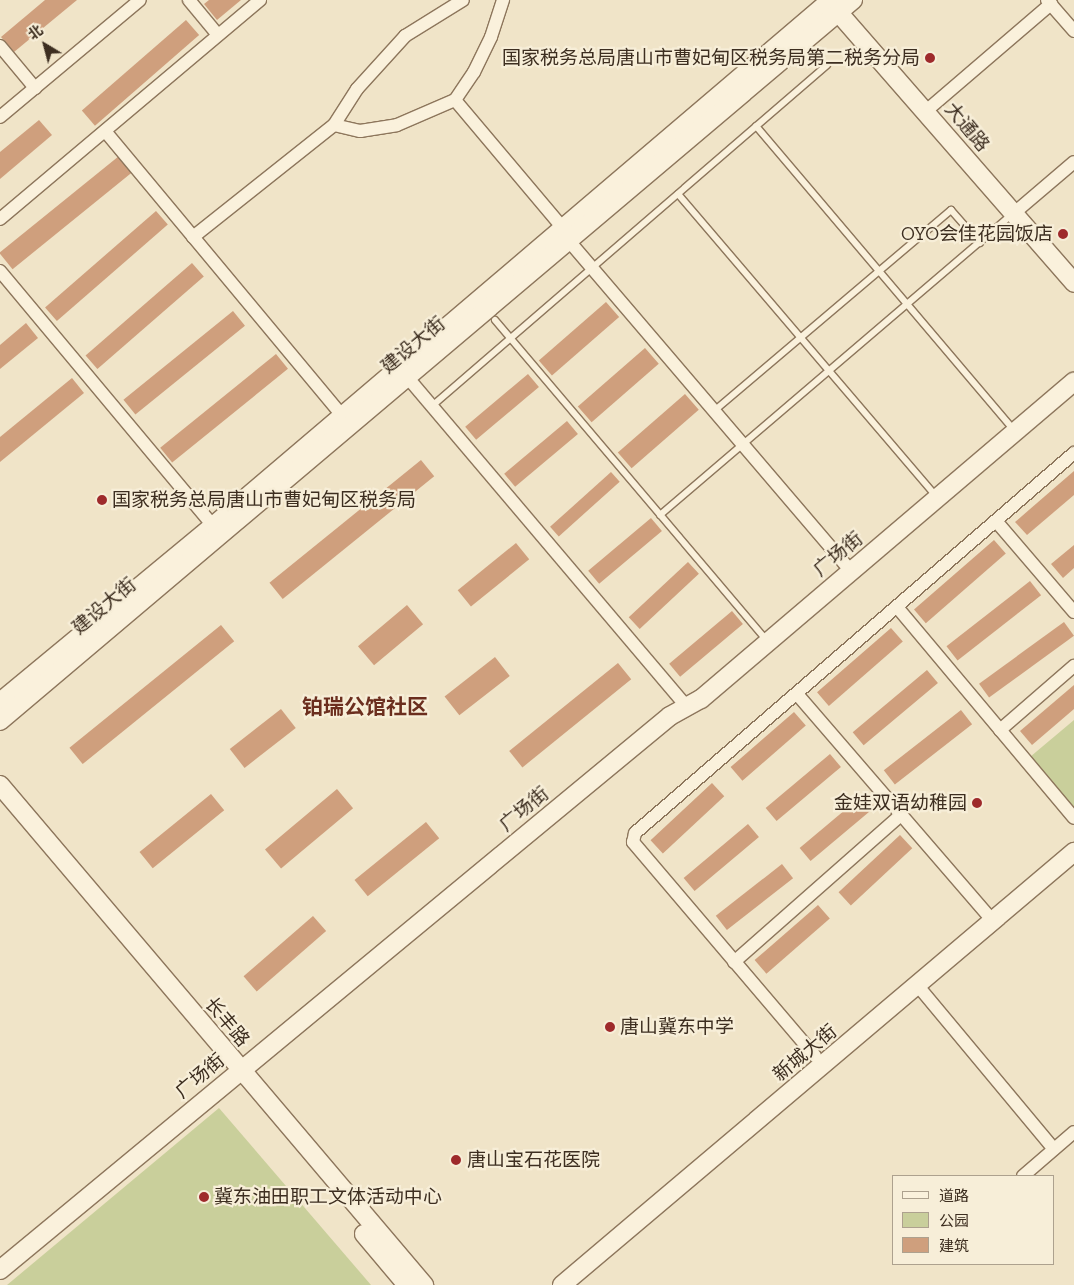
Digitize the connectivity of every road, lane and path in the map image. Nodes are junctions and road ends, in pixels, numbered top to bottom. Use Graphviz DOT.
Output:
graph roads {
  1 [pos="140,0"];
  2 [pos="188,0"];
  3 [pos="260,0"];
  4 [pos="463,0"];
  5 [pos="503,0"];
  6 [pos="853,0"];
  7 [pos="1049,2"];
  8 [pos="832,3"];
  9 [pos="1074,31"];
  10 [pos="218,35"];
  11 [pos="0,46"];
  12 [pos="827,65"];
  13 [pos="35,88"];
  14 [pos="455,100"];
  15 [pos="926,111"];
  16 [pos="0,117"];
  17 [pos="334,125"];
  18 [pos="756,126"];
  19 [pos="105,131"];
  20 [pos="1074,162"];
  21 [pos="678,194"];
  22 [pos="1013,214"];
  23 [pos="0,219"];
  24 [pos="565,234"];
  25 [pos="193,237"];
  26 [pos="980,243"];
  27 [pos="592,268"];
  28 [pos="0,271"];
  29 [pos="880,271"];
  30 [pos="1074,283"];
  31 [pos="907,304"];
  32 [pos="495,320"];
  33 [pos="511,338"];
  34 [pos="801,338"];
  35 [pos="830,371"];
  36 [pos="408,378"];
  37 [pos="1074,381"];
  38 [pos="432,406"];
  39 [pos="714,411"];
  40 [pos="342,415"];
  41 [pos="1015,431"];
  42 [pos="743,444"];
  43 [pos="1074,453"];
  44 [pos="937,497"];
  45 [pos="660,515"];
  46 [pos="996,521"];
  47 [pos="213,526"];
  48 [pos="851,571"];
  49 [pos="897,607"];
  50 [pos="1074,612"];
  51 [pos="768,642"];
  52 [pos="1074,666"];
  53 [pos="797,694"];
  54 [pos="0,702"];
  55 [pos="687,707"];
  56 [pos="0,721"];
  57 [pos="1000,730"];
  58 [pos="0,785"];
  59 [pos="0,804"];
  60 [pos="901,815"];
  61 [pos="1074,818"];
  62 [pos="1074,852"];
  63 [pos="994,922"];
  64 [pos="734,962"];
  65 [pos="918,986"];
  66 [pos="815,1056"];
  67 [pos="236,1074"];
  68 [pos="1074,1132"];
  69 [pos="1054,1149"];
  70 [pos="1024,1175"];
  71 [pos="0,1270"];
  72 [pos="407,1285"];
  73 [pos="424,1285"];
  74 [pos="562,1285"];
  1 -- 13 [label="street"];
  2 -- 10 [label="street"];
  3 -- 10 [label="street"];
  4 -- 17 [label="street"];
  5 -- 14 [label="street"];
  6 -- 8 [label="main road, 建设大街"];
  7 -- 9 [label="street"];
  7 -- 15 [label="street"];
  8 -- 15 [label="main road, 大通路"];
  8 -- 24 [label="main road, 建设大街"];
  10 -- 19 [label="street"];
  11 -- 13 [label="street"];
  12 -- 18 [label="lane"];
  13 -- 16 [label="street"];
  14 -- 17 [label="street"];
  14 -- 24 [label="street"];
  15 -- 22 [label="main road, 大通路"];
  17 -- 25 [label="street"];
  18 -- 21 [label="lane"];
  18 -- 29 [label="lane"];
  19 -- 23 [label="street"];
  19 -- 25 [label="street"];
  20 -- 22 [label="street"];
  21 -- 27 [label="lane"];
  21 -- 34 [label="lane"];
  22 -- 26 [label="lane"];
  22 -- 30 [label="main road, 大通路"];
  24 -- 27 [label="street"];
  24 -- 36 [label="main road, 建设大街"];
  24 -- 40 [label="main road, 建设大街"];
  25 -- 40 [label="street"];
  26 -- 29 [label="lane"];
  26 -- 31 [label="lane"];
  27 -- 33 [label="lane"];
  27 -- 39 [label="street"];
  28 -- 47 [label="street"];
  29 -- 31 [label="lane"];
  29 -- 34 [label="lane"];
  31 -- 35 [label="lane"];
  31 -- 41 [label="lane"];
  32 -- 33 [label="lane"];
  33 -- 38 [label="lane"];
  33 -- 45 [label="lane"];
  34 -- 35 [label="lane"];
  34 -- 39 [label="lane"];
  35 -- 42 [label="lane"];
  35 -- 44 [label="lane"];
  36 -- 38 [label="street"];
  36 -- 56 [label="main road, 建设大街"];
  37 -- 41 [label="main road, 广场街"];
  38 -- 55 [label="street"];
  39 -- 42 [label="street"];
  40 -- 47 [label="main road, 建设大街"];
  41 -- 44 [label="main road, 广场街"];
  42 -- 45 [label="lane"];
  42 -- 48 [label="street"];
  43 -- 46 [label="street"];
  44 -- 48 [label="main road, 广场街"];
  45 -- 51 [label="lane"];
  46 -- 49 [label="street"];
  46 -- 50 [label="street"];
  47 -- 54 [label="main road, 建设大街"];
  48 -- 51 [label="main road, 广场街"];
  49 -- 53 [label="street"];
  49 -- 57 [label="street"];
  51 -- 55 [label="main road, 广场街"];
  52 -- 57 [label="street"];
  53 -- 60 [label="street"];
  53 -- 64 [label="street"];
  55 -- 67 [label="main road, 广场街"];
  57 -- 61 [label="street"];
  58 -- 67 [label="main road, 长丰路"];
  59 -- 67 [label="main road"];
  60 -- 63 [label="street"];
  60 -- 64 [label="street"];
  62 -- 63 [label="main road, 新城大街"];
  63 -- 65 [label="main road, 新城大街"];
  64 -- 66 [label="street"];
  65 -- 69 [label="street"];
  65 -- 74 [label="main road, 新城大街"];
  67 -- 71 [label="main road, 广场街"];
  67 -- 72 [label="main road"];
  67 -- 73 [label="main road, 长丰路"];
  68 -- 69 [label="street"];
  69 -- 70 [label="street"];
}
